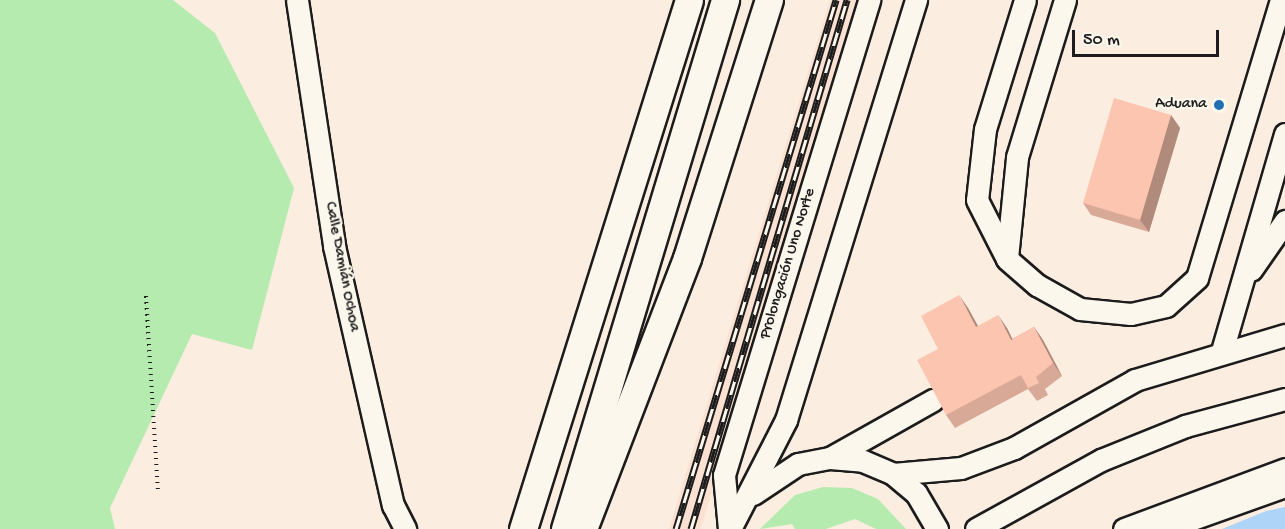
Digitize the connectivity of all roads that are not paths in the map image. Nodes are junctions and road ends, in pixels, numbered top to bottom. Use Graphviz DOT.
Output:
graph roads {
  1 [pos="297,0"];
  2 [pos="689,0"];
  3 [pos="725,0"];
  4 [pos="769,0"];
  5 [pos="869,0"];
  6 [pos="915,0"];
  7 [pos="1025,0"];
  8 [pos="1065,0"];
  9 [pos="1281,0"];
  10 [pos="1285,134"];
  11 [pos="1285,221"];
  12 [pos="1007,259"];
  13 [pos="1241,285"];
  14 [pos="1285,335"];
  15 [pos="1222,351"];
  16 [pos="1285,399"];
  17 [pos="933,400"];
  18 [pos="830,458"];
  19 [pos="1285,469"];
  20 [pos="893,474"];
  21 [pos="1285,486"];
  22 [pos="405,529"];
  23 [pos="523,529"];
  24 [pos="565,529"];
  25 [pos="583,529"];
  26 [pos="729,529"];
  27 [pos="937,529"];
  28 [pos="976,529"];
  29 [pos="1124,529"];
  30 [pos="1164,529"];
  1 -- 22 [label="street, Calle Damián Ochoa"];
  2 -- 23 [label="main road"];
  3 -- 24 [label="main road"];
  4 -- 25 [label="main road"];
  5 -- 26 [label="street, Prolongación Uno Norte"];
  6 -- 26 [label="street"];
  7 -- 12 [label="street"];
  8 -- 12 [label="street"];
  9 -- 12 [label="street"];
  10 -- 13 [label="street"];
  11 -- 13 [label="street"];
  13 -- 15 [label="street"];
  14 -- 15 [label="street"];
  15 -- 20 [label="street"];
  16 -- 28 [label="street"];
  17 -- 18 [label="street"];
  18 -- 20 [label="street"];
  18 -- 26 [label="street"];
  19 -- 29 [label="street"];
  20 -- 27 [label="street"];
  21 -- 30 [label="street"];
}
